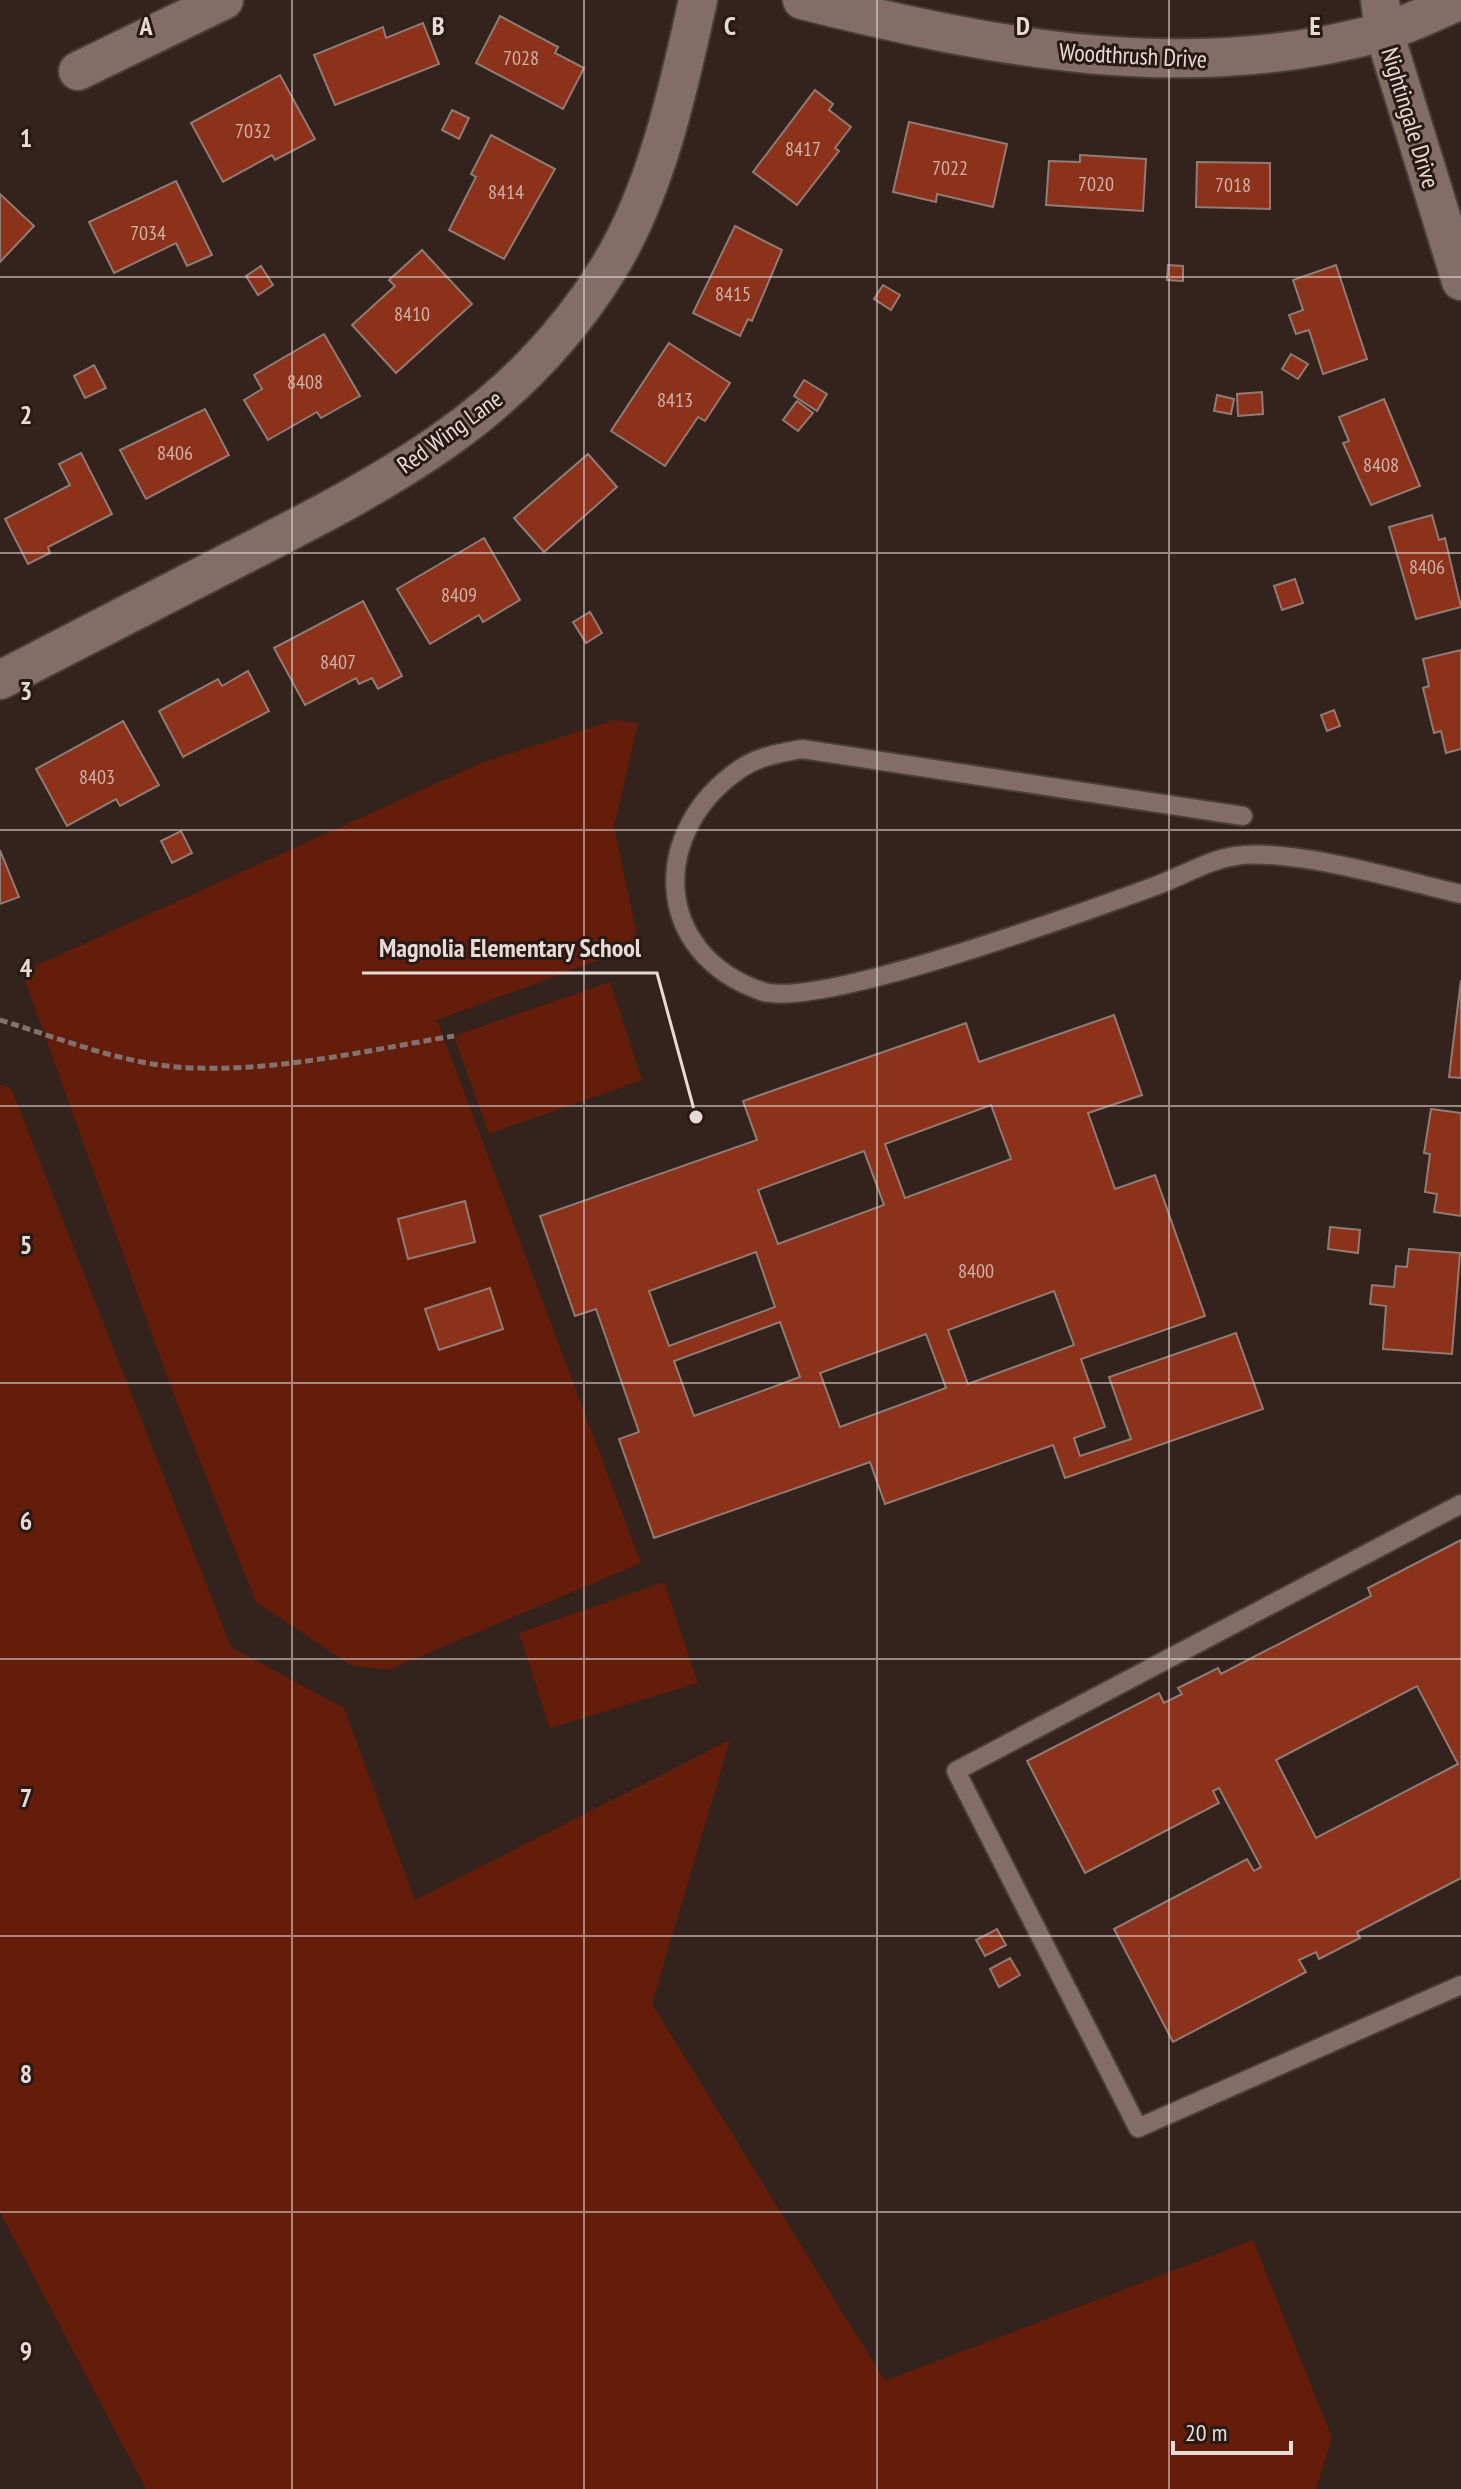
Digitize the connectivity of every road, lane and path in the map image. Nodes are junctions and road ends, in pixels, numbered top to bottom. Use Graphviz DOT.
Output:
graph roads {
  1 [pos="224,0"];
  2 [pos="698,0"];
  3 [pos="802,0"];
  4 [pos="1461,0"];
  5 [pos="1382,16"];
  6 [pos="78,71"];
  7 [pos="1461,281"];
  8 [pos="0,680"];
  9 [pos="1243,816"];
  10 [pos="1461,894"];
  11 [pos="0,1020"];
  12 [pos="454,1036"];
  13 [pos="1461,1504"];
  14 [pos="1461,1985"];
  1 -- 6 [label="street"];
  2 -- 8 [label="street, Red Wing Lane"];
  3 -- 5 [label="street, Woodthrush Drive"];
  4 -- 5 [label="street, Woodthrush Drive"];
  5 -- 7 [label="street, Nightingale Drive"];
  9 -- 10 [label="lane"];
  11 -- 12 [label="path"];
  13 -- 14 [label="lane"];
}
